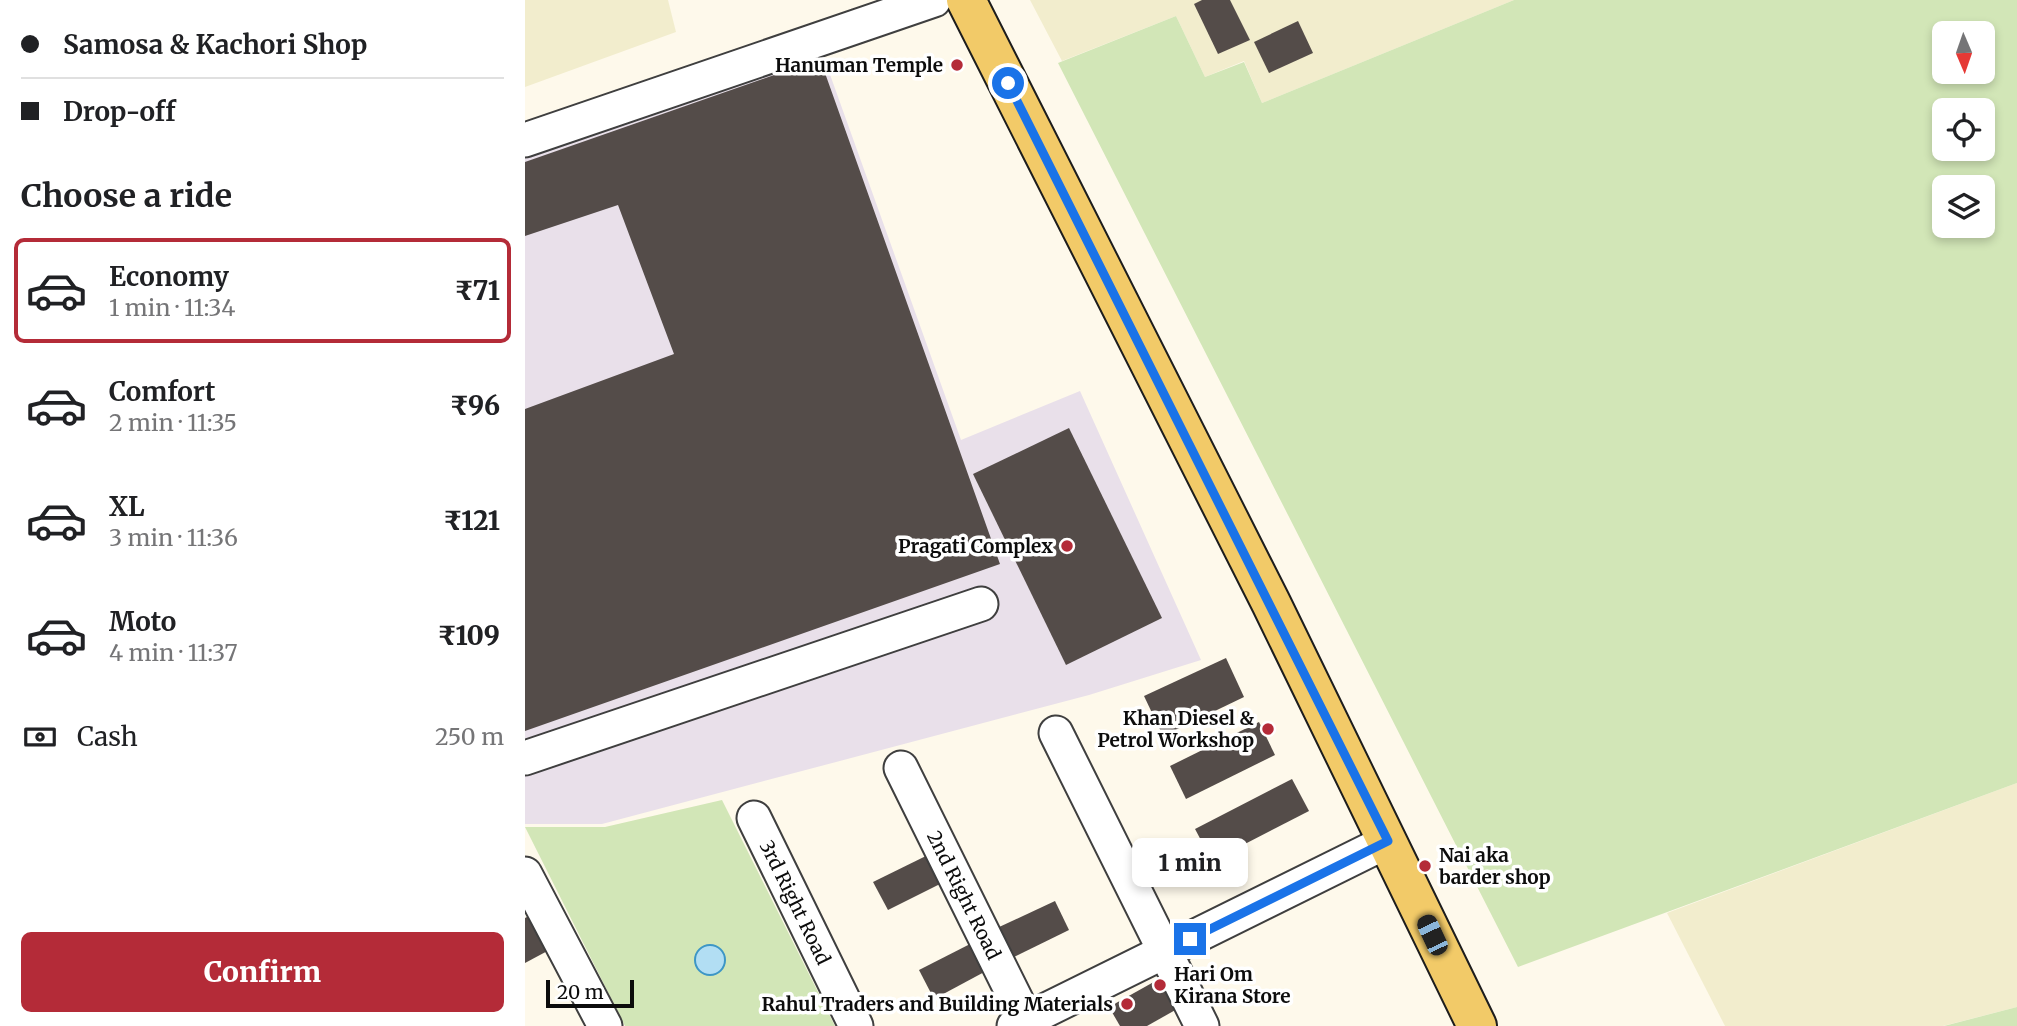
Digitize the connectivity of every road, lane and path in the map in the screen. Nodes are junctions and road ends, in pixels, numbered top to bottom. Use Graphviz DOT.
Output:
graph roads {
  1 [pos="934,0"];
  2 [pos="975,3"];
  3 [pos="525,140"];
  4 [pos="981,604"];
  5 [pos="1056,733"];
  6 [pos="525,758"];
  7 [pos="901,768"];
  8 [pos="754,818"];
  9 [pos="1388,841"];
  10 [pos="525,874"];
  11 [pos="1165,951"];
  12 [pos="1023,1024"];
  13 [pos="605,1026"];
  14 [pos="856,1026"];
  15 [pos="1202,1026"];
  16 [pos="1477,1026"];
  1 -- 3 [label="street"];
  2 -- 9 [label="main road"];
  4 -- 6 [label="street"];
  5 -- 11 [label="street"];
  7 -- 12 [label="street, 2nd Right Road"];
  8 -- 14 [label="street, 3rd Right Road"];
  9 -- 11 [label="street"];
  9 -- 16 [label="main road"];
  10 -- 13 [label="street"];
  11 -- 12 [label="street"];
  11 -- 15 [label="street"];
}
